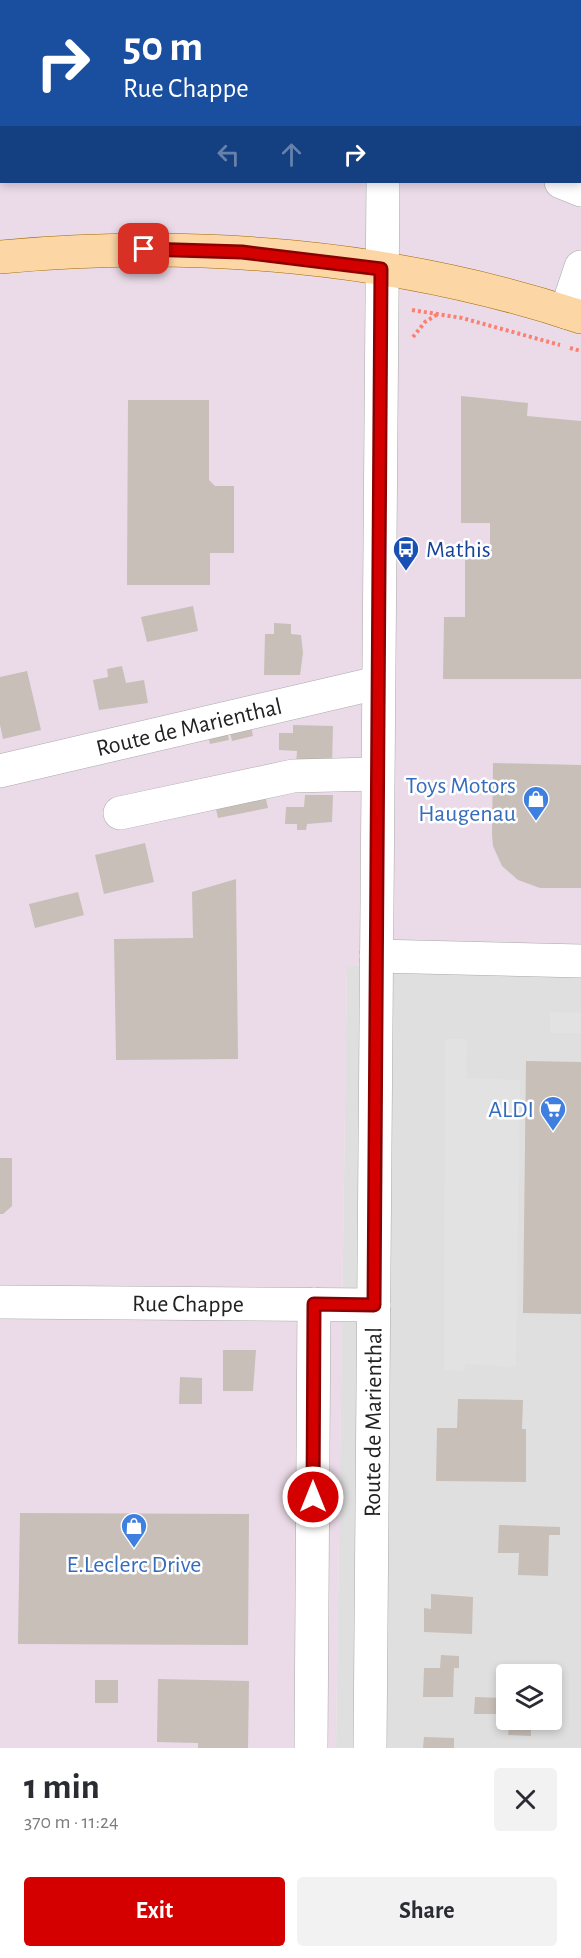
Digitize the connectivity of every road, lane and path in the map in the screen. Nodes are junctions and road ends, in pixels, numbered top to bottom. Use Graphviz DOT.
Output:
graph roads {
  1 [pos="383,183"];
  2 [pos="564,183"];
  3 [pos="581,190"];
  4 [pos="0,257"];
  5 [pos="581,267"];
  6 [pos="381,269"];
  7 [pos="438,314"];
  8 [pos="574,315"];
  9 [pos="581,351"];
  10 [pos="377,683"];
  11 [pos="0,771"];
  12 [pos="376,774"];
  13 [pos="120,813"];
  14 [pos="376,956"];
  15 [pos="581,961"];
  16 [pos="0,1302"];
  17 [pos="314,1304"];
  18 [pos="374,1305"];
  19 [pos="311,1748"];
  20 [pos="370,1748"];
  1 -- 6 [label="street, Route de Marienthal"];
  2 -- 3 [label="street"];
  4 -- 6 [label="main road"];
  5 -- 8 [label="street"];
  6 -- 8 [label="main road"];
  6 -- 10 [label="street, Route de Marienthal"];
  7 -- 9 [label="path"];
  10 -- 11 [label="street, Route de Marienthal"];
  10 -- 12 [label="street, Route de Marienthal"];
  12 -- 13 [label="street"];
  12 -- 14 [label="street, Route de Marienthal"];
  14 -- 15 [label="street"];
  14 -- 18 [label="street, Route de Marienthal"];
  16 -- 17 [label="street, Rue Chappe"];
  17 -- 18 [label="street, Rue Chappe"];
  17 -- 19 [label="street"];
  18 -- 20 [label="street, Route de Marienthal"];
}
